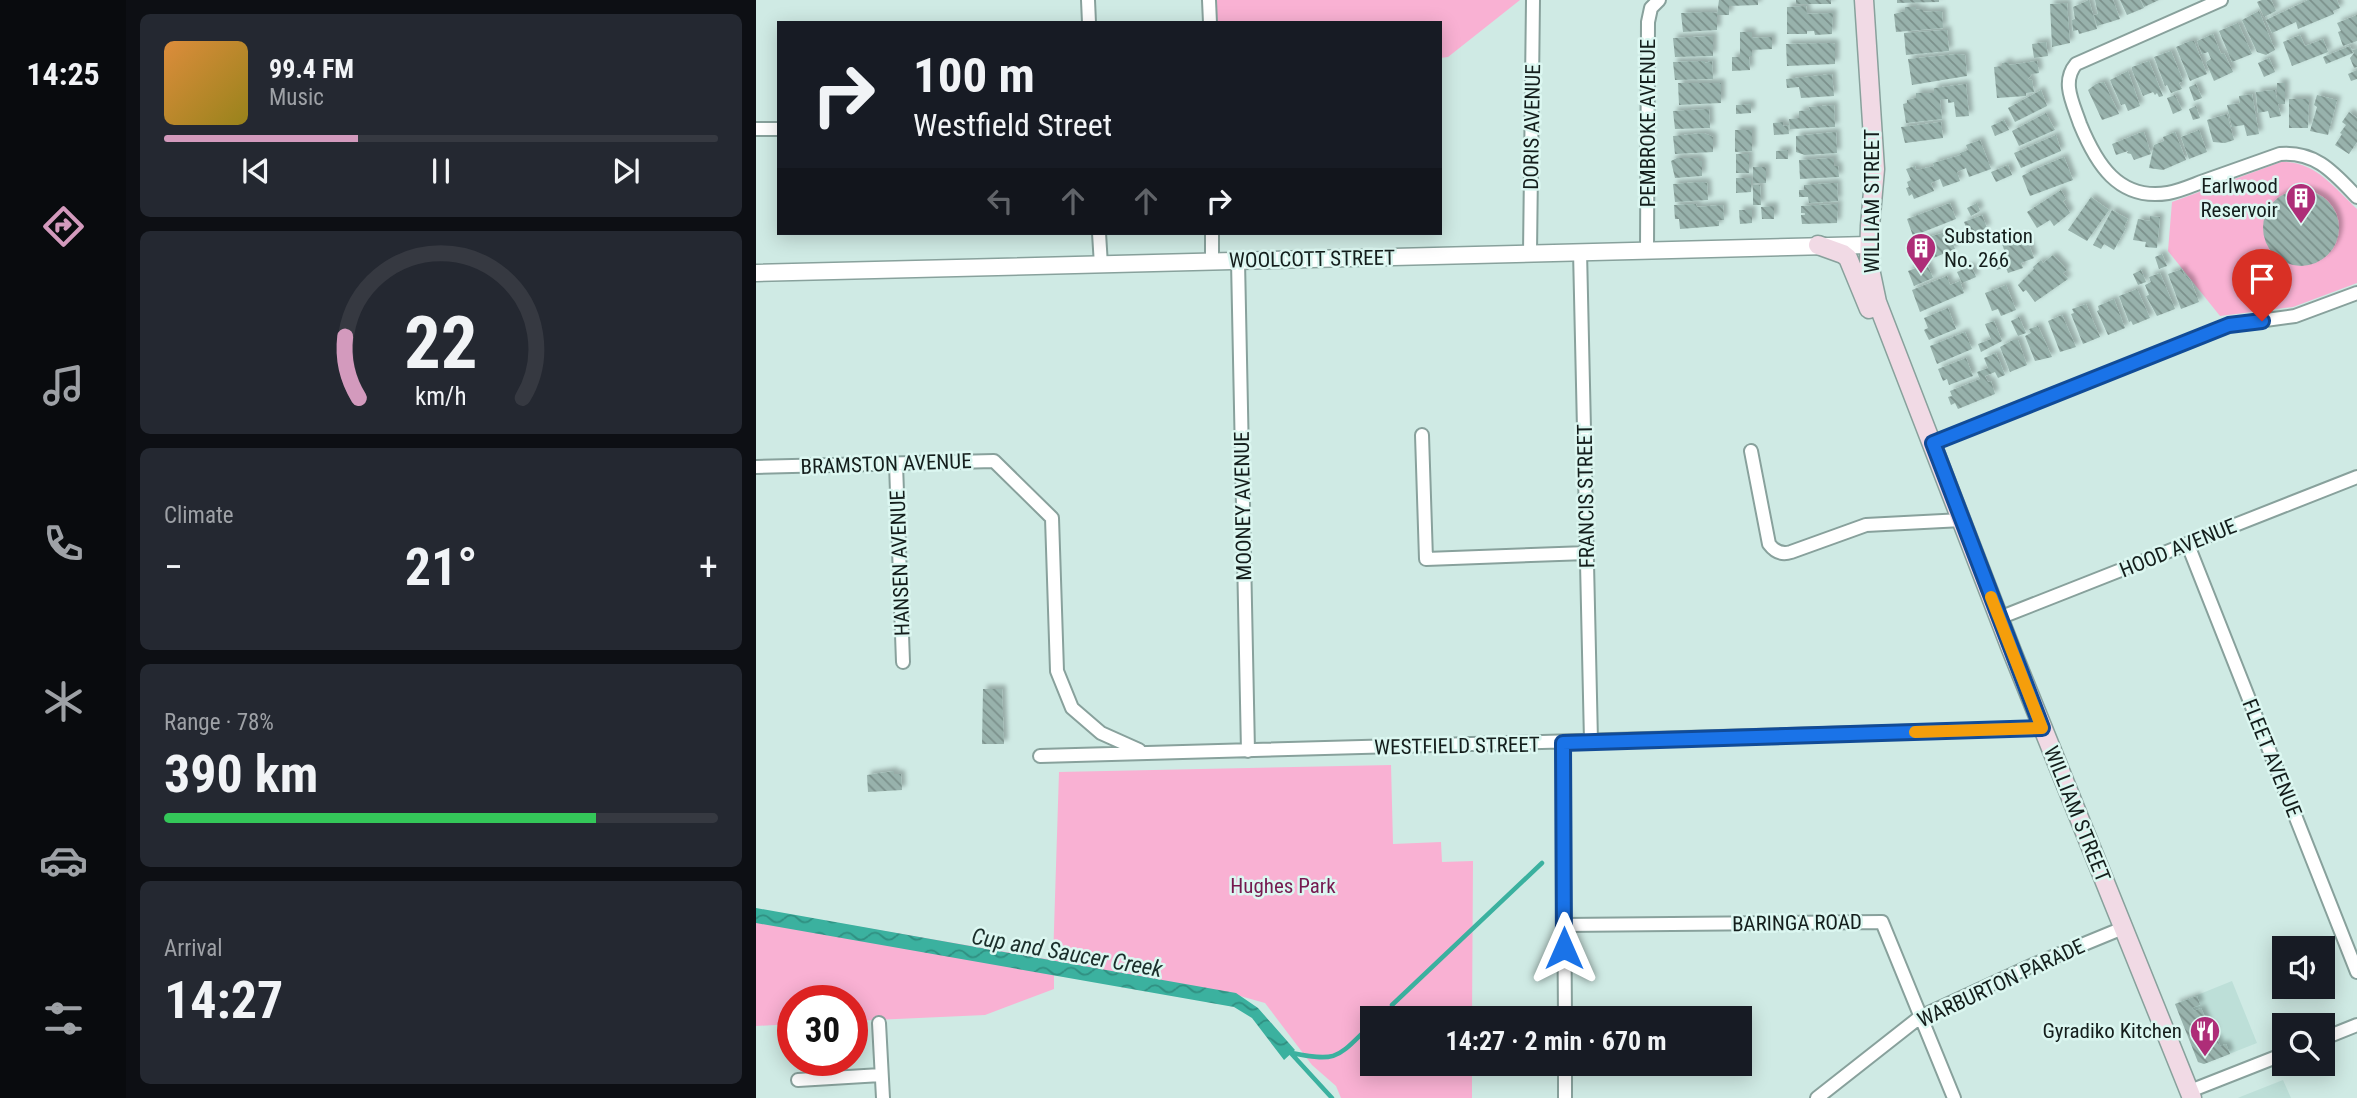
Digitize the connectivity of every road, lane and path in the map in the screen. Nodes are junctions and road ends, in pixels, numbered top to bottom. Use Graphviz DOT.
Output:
graph roads {
  1 [pos="1088,0"];
  2 [pos="1209,0"];
  3 [pos="1533,0"];
  4 [pos="1659,0"];
  5 [pos="1864,0"];
  6 [pos="2221,0"];
  7 [pos="1089,21"];
  8 [pos="1210,21"];
  9 [pos="756,129"];
  10 [pos="777,129"];
  11 [pos="2357,197"];
  12 [pos="1099,235"];
  13 [pos="1212,235"];
  14 [pos="1869,245"];
  15 [pos="1818,246"];
  16 [pos="1647,250"];
  17 [pos="1580,251"];
  18 [pos="1530,253"];
  19 [pos="1212,261"];
  20 [pos="1238,261"];
  21 [pos="1101,265"];
  22 [pos="756,274"];
  23 [pos="2357,293"];
  24 [pos="1895,349"];
  25 [pos="1422,435"];
  26 [pos="1933,443"];
  27 [pos="1751,451"];
  28 [pos="897,464"];
  29 [pos="756,467"];
  30 [pos="2357,477"];
  31 [pos="1962,520"];
  32 [pos="2188,545"];
  33 [pos="1587,553"];
  34 [pos="1999,618"];
  35 [pos="903,662"];
  36 [pos="2042,728"];
  37 [pos="1591,741"];
  38 [pos="1563,743"];
  39 [pos="1142,751"];
  40 [pos="1248,751"];
  41 [pos="1040,756"];
  42 [pos="1564,925"];
  43 [pos="2123,928"];
  44 [pos="2357,972"];
  45 [pos="1565,1006"];
  46 [pos="1920,1017"];
  47 [pos="879,1023"];
  48 [pos="2357,1025"];
  49 [pos="2335,1034"];
  50 [pos="2272,1059"];
  51 [pos="881,1075"];
  52 [pos="1565,1076"];
  53 [pos="799,1080"];
  54 [pos="2191,1095"];
  55 [pos="883,1098"];
  56 [pos="1565,1098"];
  57 [pos="1817,1098"];
  58 [pos="1954,1098"];
  1 -- 7 [label="street"];
  2 -- 8 [label="street"];
  3 -- 18 [label="street, DORIS AVENUE"];
  4 -- 16 [label="street, PEMBROKE AVENUE"];
  5 -- 14 [label="main road, WILLIAM STREET"];
  6 -- 11 [label="street"];
  9 -- 10 [label="street"];
  12 -- 21 [label="street"];
  13 -- 19 [label="street"];
  14 -- 15 [label="street, WOOLCOTT STREET"];
  14 -- 24 [label="main road, WILLIAM STREET"];
  15 -- 16 [label="street, WOOLCOTT STREET"];
  15 -- 24 [label="main road"];
  16 -- 17 [label="street, WOOLCOTT STREET"];
  17 -- 18 [label="street, WOOLCOTT STREET"];
  17 -- 33 [label="street, FRANCIS STREET"];
  18 -- 20 [label="street, WOOLCOTT STREET"];
  19 -- 20 [label="street, WOOLCOTT STREET"];
  19 -- 21 [label="street, WOOLCOTT STREET"];
  20 -- 40 [label="street, MOONEY AVENUE"];
  21 -- 22 [label="street, WOOLCOTT STREET"];
  23 -- 26 [label="street"];
  24 -- 26 [label="main road, WILLIAM STREET"];
  25 -- 33 [label="street"];
  26 -- 31 [label="main road, WILLIAM STREET"];
  27 -- 31 [label="street"];
  28 -- 29 [label="street, BRAMSTON AVENUE"];
  28 -- 35 [label="street, HANSEN AVENUE"];
  28 -- 39 [label="street, BRAMSTON AVENUE"];
  30 -- 32 [label="street, HOOD AVENUE"];
  31 -- 34 [label="main road, WILLIAM STREET"];
  32 -- 34 [label="street, HOOD AVENUE"];
  32 -- 44 [label="street, FLEET AVENUE"];
  33 -- 37 [label="street, FRANCIS STREET"];
  34 -- 36 [label="main road, WILLIAM STREET"];
  36 -- 37 [label="street, WESTFIELD STREET"];
  36 -- 43 [label="main road, WILLIAM STREET"];
  37 -- 38 [label="street, WESTFIELD STREET"];
  38 -- 40 [label="street, WESTFIELD STREET"];
  38 -- 42 [label="street"];
  39 -- 40 [label="street, WESTFIELD STREET"];
  39 -- 41 [label="street, WESTFIELD STREET"];
  42 -- 45 [label="street"];
  42 -- 46 [label="street, BARINGA ROAD"];
  43 -- 46 [label="street, WARBURTON PARADE"];
  43 -- 54 [label="main road, WILLIAM STREET"];
  46 -- 57 [label="street, WARBURTON PARADE"];
  46 -- 58 [label="street, BARINGA ROAD"];
  47 -- 51 [label="street"];
  48 -- 49 [label="street"];
  50 -- 54 [label="street"];
  51 -- 53 [label="street"];
  51 -- 55 [label="street"];
  52 -- 56 [label="street"];
}
